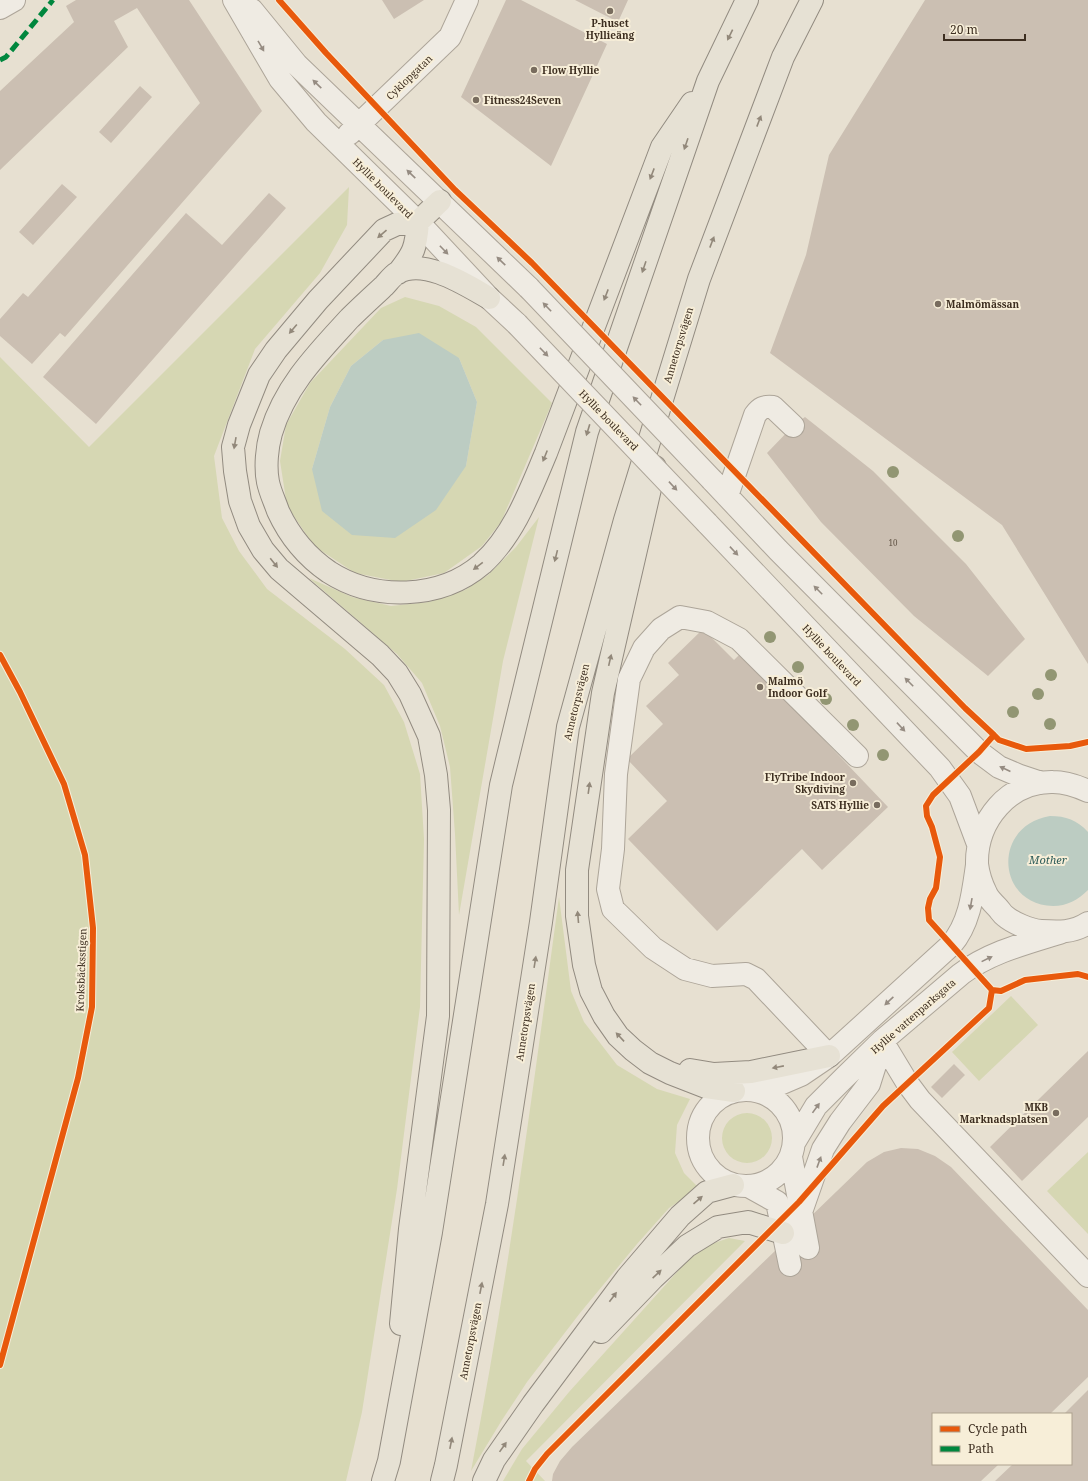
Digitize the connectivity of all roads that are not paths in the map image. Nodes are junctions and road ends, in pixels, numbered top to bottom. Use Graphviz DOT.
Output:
graph roads {
  1 [pos="14,0"];
  2 [pos="234,0"];
  3 [pos="244,0"];
  4 [pos="467,0"];
  5 [pos="747,0"];
  6 [pos="812,0"];
  7 [pos="0,8"];
  8 [pos="708,81"];
  9 [pos="359,124"];
  10 [pos="339,144"];
  11 [pos="440,201"];
  12 [pos="418,222"];
  13 [pos="398,273"];
  14 [pos="698,279"];
  15 [pos="490,298"];
  16 [pos="793,426"];
  17 [pos="719,488"];
  18 [pos="857,756"];
  19 [pos="1041,784"];
  20 [pos="1083,786"];
  21 [pos="978,844"];
  22 [pos="977,865"];
  23 [pos="1077,931"];
  24 [pos="882,1041"];
  25 [pos="829,1056"];
  26 [pos="650,1062"];
  27 [pos="743,1091"];
  28 [pos="793,1149"];
  29 [pos="741,1186"];
  30 [pos="801,1212"];
  31 [pos="784,1233"];
  32 [pos="808,1248"];
  33 [pos="790,1265"];
  34 [pos="1088,1276"];
  35 [pos="533,1404"];
  36 [pos="386,1471"];
  37 [pos="442,1481"];
  38 [pos="484,1481"];
  1 -- 7 [label="street"];
  2 -- 10 [label="street, Hyllie boulevard, one-way"];
  9 -- 3 [label="street, one-way"];
  4 -- 9 [label="street, Cyklopgatan"];
  5 -- 8 [label="main road, one-way"];
  14 -- 6 [label="main road, Annetorpsvägen, one-way"];
  8 -- 13 [label="main road, one-way"];
  8 -- 36 [label="main road, one-way"];
  9 -- 10 [label="street, Cyklopgatan"];
  11 -- 9 [label="street, one-way"];
  10 -- 12 [label="street, Hyllie boulevard"];
  11 -- 12 [label="main road"];
  17 -- 11 [label="street, one-way, bridge"];
  12 -- 13 [label="main road"];
  12 -- 15 [label="street, Hyllie boulevard, one-way"];
  12 -- 36 [label="main road, one-way"];
  13 -- 15 [label="main road"];
  26 -- 14 [label="main road, one-way"];
  37 -- 14 [label="main road, Annetorpsvägen, one-way"];
  15 -- 21 [label="street, Hyllie boulevard, one-way, bridge"];
  16 -- 17 [label="street"];
  19 -- 17 [label="street, one-way"];
  18 -- 25 [label="street"];
  19 -- 20 [label="street"];
  19 -- 21 [label="street"];
  21 -- 22 [label="street"];
  22 -- 23 [label="street"];
  22 -- 25 [label="street, one-way"];
  24 -- 23 [label="street, Hyllie vattenparksgata, one-way"];
  28 -- 24 [label="street, Hyllie vattenparksgata, one-way"];
  30 -- 24 [label="street, one-way"];
  24 -- 34 [label="street"];
  25 -- 26 [label="main road, one-way"];
  25 -- 27 [label="street"];
  26 -- 27 [label="main road"];
  27 -- 28 [label="street"];
  27 -- 29 [label="street"];
  28 -- 29 [label="street"];
  28 -- 30 [label="street"];
  29 -- 31 [label="street"];
  35 -- 29 [label="main road, one-way"];
  30 -- 32 [label="street"];
  31 -- 33 [label="street"];
  35 -- 31 [label="main road, one-way"];
  38 -- 35 [label="main road, one-way"];
}
